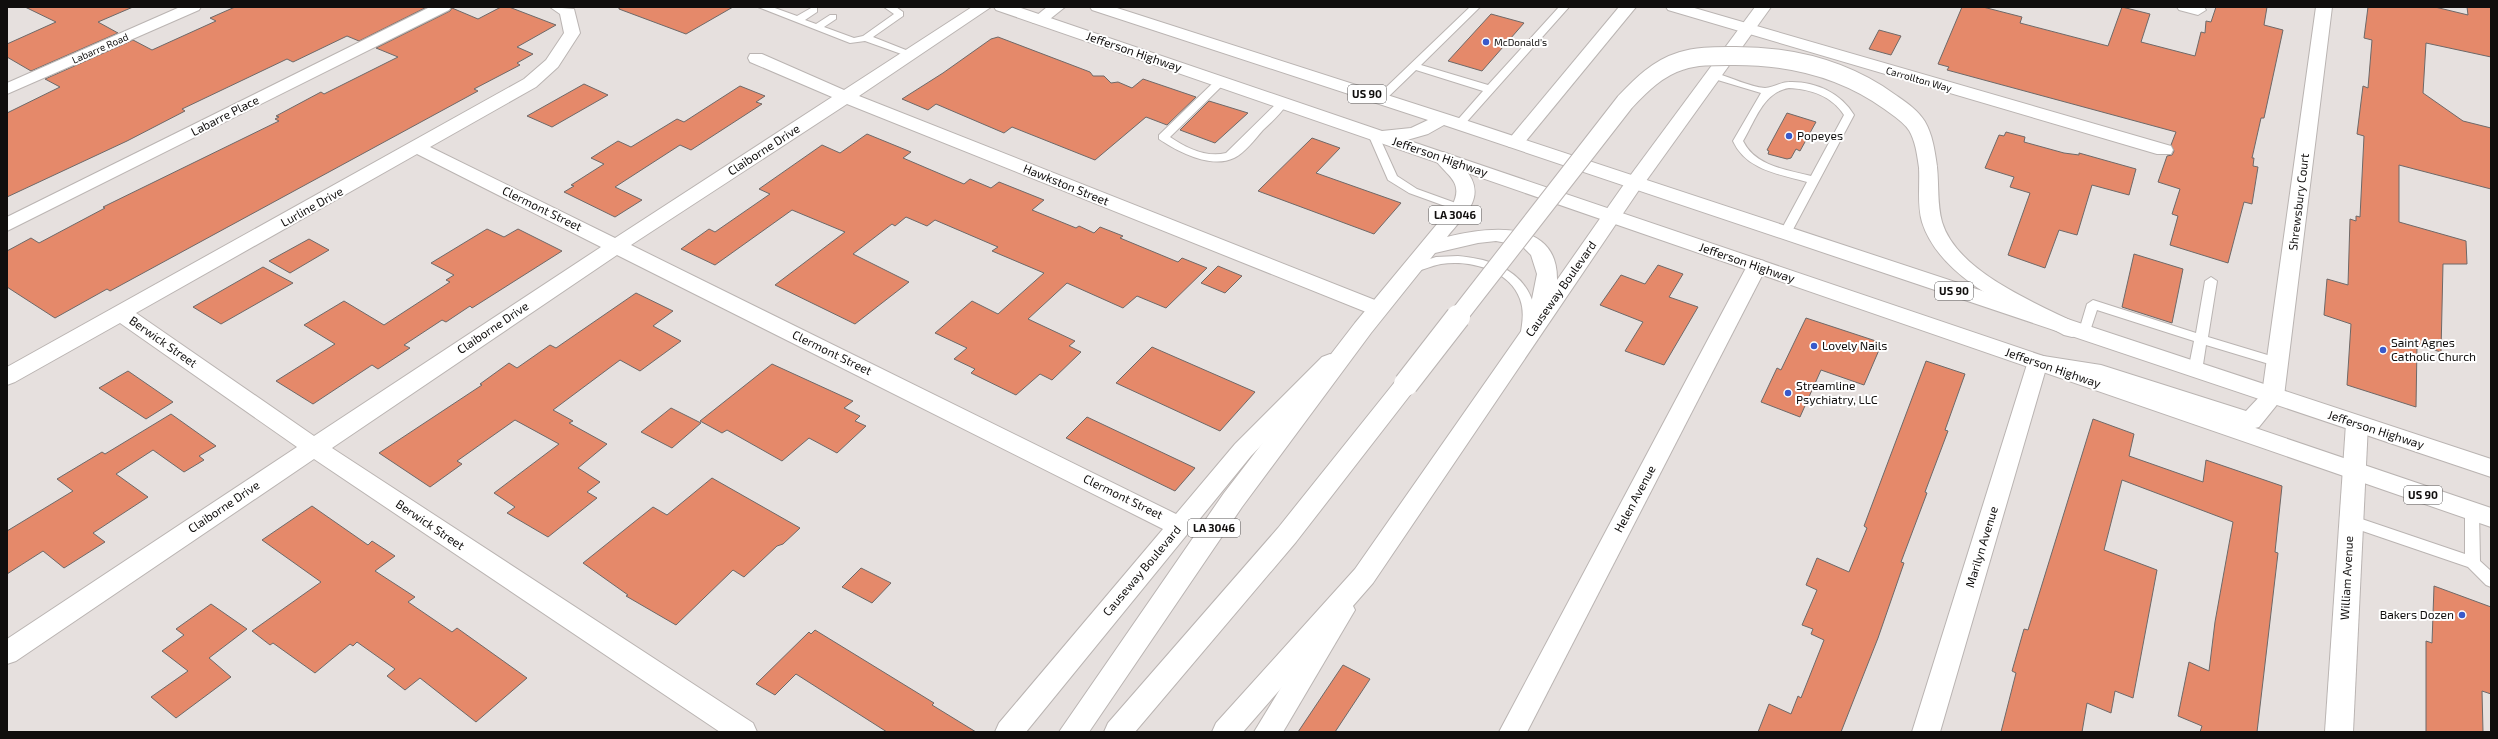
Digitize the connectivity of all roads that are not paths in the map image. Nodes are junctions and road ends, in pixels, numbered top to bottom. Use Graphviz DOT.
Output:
graph roads {
  1 [pos="193,7"];
  2 [pos="443,7"];
  3 [pos="558,7"];
  4 [pos="764,7"];
  5 [pos="792,7"];
  6 [pos="889,7"];
  7 [pos="983,7"];
  8 [pos="1002,7"];
  9 [pos="1057,7"];
  10 [pos="1098,7"];
  11 [pos="1475,7"];
  12 [pos="1564,7"];
  13 [pos="1628,7"];
  14 [pos="1763,7"];
  15 [pos="2324,7"];
  16 [pos="1685,8"];
  17 [pos="814,10"];
  18 [pos="781,14"];
  19 [pos="833,17"];
  20 [pos="798,20"];
  21 [pos="1039,20"];
  22 [pos="817,27"];
  23 [pos="1748,29"];
  24 [pos="866,38"];
  25 [pos="912,54"];
  26 [pos="756,58"];
  27 [pos="1414,66"];
  28 [pos="1715,76"];
  29 [pos="1220,82"];
  30 [pos="7,89"];
  31 [pos="1489,89"];
  32 [pos="1768,92"];
  33 [pos="846,97"];
  34 [pos="1380,98"];
  35 [pos="1283,103"];
  36 [pos="1441,119"];
  37 [pos="1459,124"];
  38 [pos="1373,134"];
  39 [pos="1515,143"];
  40 [pos="418,148"];
  41 [pos="2164,150"];
  42 [pos="1443,158"];
  43 [pos="1812,180"];
  44 [pos="1634,184"];
  45 [pos="1460,208"];
  46 [pos="1611,216"];
  47 [pos="7,225"];
  48 [pos="1785,234"];
  49 [pos="616,246"];
  50 [pos="1428,248"];
  51 [pos="1757,266"];
  52 [pos="1412,269"];
  53 [pos="2212,281"];
  54 [pos="1378,309"];
  55 [pos="121,313"];
  56 [pos="1363,328"];
  57 [pos="1533,330"];
  58 [pos="2078,332"];
  59 [pos="2201,339"];
  60 [pos="2037,363"];
  61 [pos="2279,363"];
  62 [pos="2195,371"];
  63 [pos="7,377"];
  64 [pos="2273,396"];
  65 [pos="2357,424"];
  66 [pos="313,447"];
  67 [pos="2491,468"];
  68 [pos="2354,472"];
  69 [pos="2481,515"];
  70 [pos="2350,521"];
  71 [pos="1179,526"];
  72 [pos="2473,563"];
  73 [pos="1364,576"];
  74 [pos="2491,581"];
  75 [pos="7,653"];
  76 [pos="743,732"];
  77 [pos="1008,732"];
  78 [pos="1073,732"];
  79 [pos="1118,732"];
  80 [pos="1226,732"];
  81 [pos="1268,732"];
  82 [pos="1512,732"];
  83 [pos="1926,732"];
  84 [pos="2339,732"];
  1 -- 30 [label="main road, Labarre Road"];
  2 -- 47 [label="main road, Labarre Place"];
  3 -- 40 [label="main road, Lurline Drive"];
  4 -- 18 [label="lane"];
  5 -- 18 [label="lane"];
  6 -- 24 [label="lane"];
  7 -- 25 [label="main road, Claiborne Drive"];
  8 -- 21 [label="main road, Jefferson Highway / US 90"];
  9 -- 21 [label="main road"];
  10 -- 34 [label="main road, Jefferson Highway / US 90"];
  11 -- 27 [label="lane"];
  12 -- 31 [label="lane"];
  13 -- 39 [label="main road"];
  14 -- 23 [label="main road, Causeway Boulevard"];
  15 -- 61 [label="main road, Shrewsbury Court"];
  16 -- 23 [label="main road, Carrollton Way"];
  17 -- 20 [label="lane"];
  18 -- 20 [label="lane"];
  19 -- 22 [label="lane"];
  20 -- 22 [label="lane"];
  21 -- 29 [label="main road, Jefferson Highway / US 90"];
  22 -- 24 [label="lane"];
  23 -- 28 [label="main road, Causeway Boulevard"];
  23 -- 41 [label="main road, Carrollton Way"];
  24 -- 25 [label="lane"];
  25 -- 33 [label="main road, Claiborne Drive"];
  26 -- 33 [label="main road, Hawkston Street"];
  27 -- 31 [label="lane"];
  27 -- 34 [label="lane"];
  28 -- 32 [label="lane"];
  28 -- 44 [label="main road, Causeway Boulevard"];
  29 -- 35 [label="main road, Jefferson Highway / US 90"];
  29 -- 35 [label="lane"];
  31 -- 37 [label="lane"];
  32 -- 43 [label="lane"];
  32 -- 43 [label="lane"];
  33 -- 49 [label="main road, Claiborne Drive"];
  33 -- 54 [label="main road, Hawkston Street"];
  34 -- 36 [label="main road, Jefferson Highway / US 90"];
  35 -- 38 [label="main road, Jefferson Highway / US 90"];
  36 -- 37 [label="main road, Jefferson Highway / US 90"];
  36 -- 38 [label="main road"];
  37 -- 39 [label="main road, Jefferson Highway / US 90"];
  38 -- 42 [label="main road, Jefferson Highway / US 90"];
  38 -- 45 [label="lane"];
  39 -- 44 [label="main road, Jefferson Highway / US 90"];
  40 -- 49 [label="main road, Clermont Street"];
  40 -- 55 [label="main road, Lurline Drive"];
  42 -- 45 [label="main road, LA 3046"];
  42 -- 46 [label="main road, Jefferson Highway / US 90"];
  43 -- 48 [label="lane"];
  44 -- 46 [label="main road, Causeway Boulevard"];
  44 -- 48 [label="main road, Jefferson Highway / US 90"];
  45 -- 50 [label="main road, LA 3046"];
  46 -- 51 [label="main road, Jefferson Highway / US 90"];
  46 -- 57 [label="main road, Causeway Boulevard"];
  48 -- 58 [label="main road, Jefferson Highway / US 90"];
  49 -- 66 [label="main road, Claiborne Drive"];
  49 -- 71 [label="main road, Clermont Street"];
  50 -- 52 [label="main road, LA 3046"];
  50 -- 57 [label="main road"];
  51 -- 60 [label="main road, Jefferson Highway / US 90"];
  51 -- 82 [label="main road, Helen Avenue"];
  52 -- 54 [label="main road, LA 3046"];
  52 -- 57 [label="lane"];
  53 -- 59 [label="lane"];
  54 -- 56 [label="main road, LA 3046"];
  55 -- 63 [label="main road, Lurline Drive"];
  55 -- 66 [label="main road, Berwick Street"];
  56 -- 71 [label="main road, Causeway Boulevard"];
  56 -- 78 [label="main road, LA 3046"];
  57 -- 73 [label="main road, Causeway Boulevard"];
  58 -- 59 [label="lane"];
  58 -- 62 [label="main road, Jefferson Highway / US 90"];
  58 -- 79 [label="main road, bridge"];
  59 -- 61 [label="lane"];
  59 -- 62 [label="lane"];
  60 -- 64 [label="main road"];
  60 -- 68 [label="main road, Jefferson Highway / US 90"];
  60 -- 83 [label="main road, Marilyn Avenue"];
  61 -- 64 [label="main road, Shrewsbury Court"];
  62 -- 64 [label="main road, Jefferson Highway / US 90"];
  64 -- 65 [label="main road, Jefferson Highway / US 90"];
  65 -- 67 [label="main road, Jefferson Highway / US 90"];
  65 -- 68 [label="main road, William Avenue"];
  66 -- 75 [label="main road, Claiborne Drive"];
  66 -- 76 [label="main road, Berwick Street"];
  68 -- 69 [label="main road, Jefferson Highway / US 90"];
  68 -- 70 [label="main road, William Avenue"];
  69 -- 72 [label="lane"];
  70 -- 72 [label="lane"];
  70 -- 84 [label="main road, William Avenue"];
  71 -- 77 [label="main road, Causeway Boulevard"];
  72 -- 74 [label="lane"];
  73 -- 80 [label="main road, Causeway Boulevard"];
  73 -- 81 [label="main road, Causeway Boulevard"];
}
